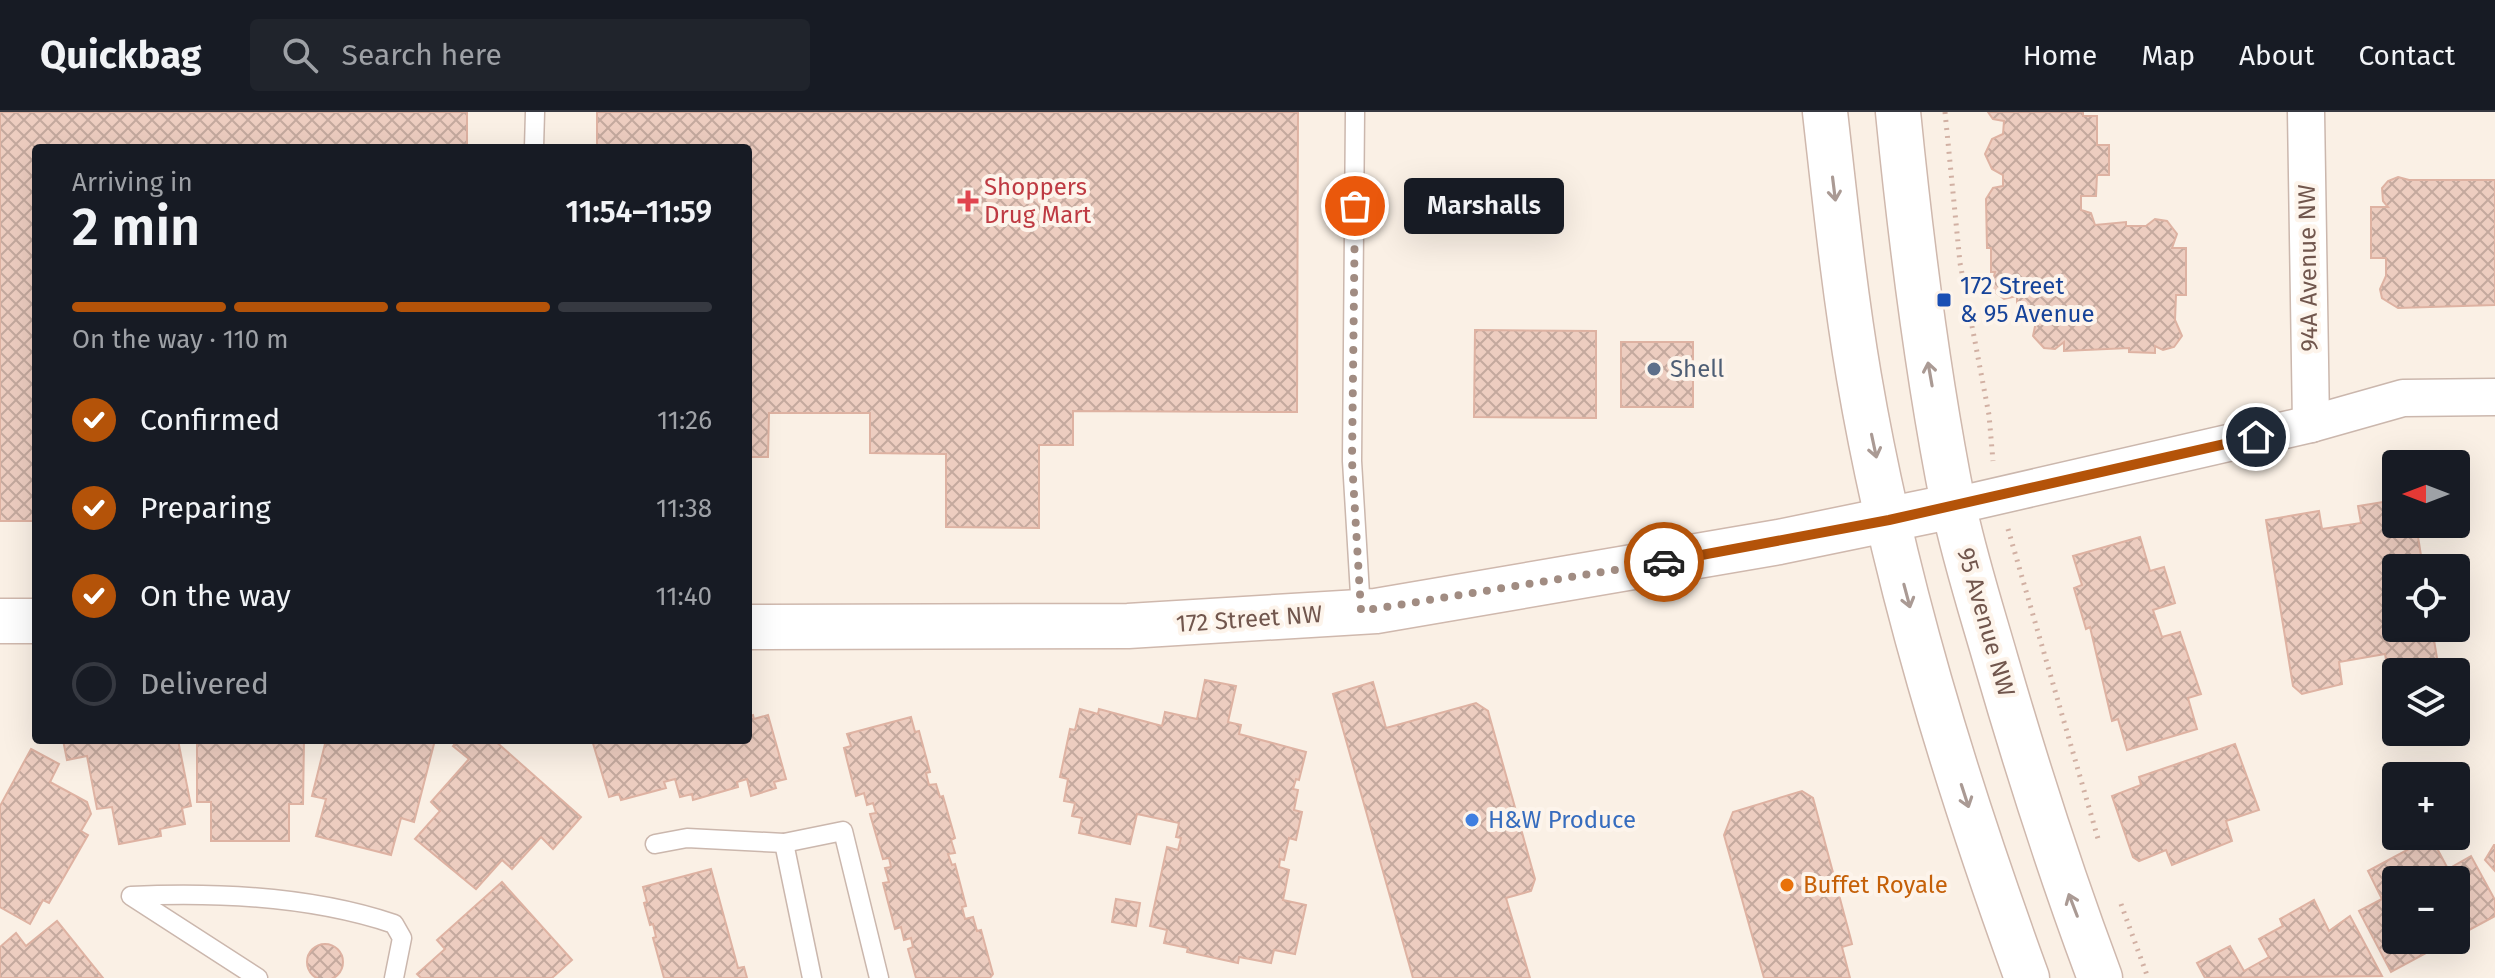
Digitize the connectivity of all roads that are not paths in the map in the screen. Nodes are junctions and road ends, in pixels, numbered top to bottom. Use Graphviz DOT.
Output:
graph roads {
  1 [pos="535,112"];
  2 [pos="1355,112"];
  3 [pos="1825,112"];
  4 [pos="1898,112"];
  5 [pos="2306,112"];
  6 [pos="534,144"];
  7 [pos="2495,397"];
  8 [pos="2311,424"];
  9 [pos="1954,506"];
  10 [pos="1889,520"];
  11 [pos="1361,611"];
  12 [pos="0,621"];
  13 [pos="32,621"];
  14 [pos="752,627"];
  15 [pos="784,843"];
  16 [pos="655,844"];
  17 [pos="258,978"];
  18 [pos="394,978"];
  19 [pos="812,978"];
  20 [pos="879,978"];
  21 [pos="2027,978"];
  22 [pos="2100,978"];
  1 -- 6 [label="lane"];
  2 -- 11 [label="lane"];
  3 -- 10 [label="main road, one-way"];
  9 -- 4 [label="main road, 95 Avenue NW, one-way"];
  5 -- 8 [label="street, 94A Avenue NW"];
  7 -- 8 [label="street, 172 Street NW"];
  8 -- 9 [label="street, 172 Street NW"];
  9 -- 10 [label="main road, 172 Street NW"];
  22 -- 9 [label="main road, 95 Avenue NW, one-way"];
  10 -- 11 [label="main road, 172 Street NW"];
  10 -- 21 [label="main road, one-way"];
  11 -- 14 [label="main road, 172 Street NW"];
  12 -- 13 [label="main road"];
  15 -- 16 [label="lane"];
  15 -- 19 [label="lane"];
  15 -- 20 [label="lane"];
  17 -- 18 [label="lane"];
}
